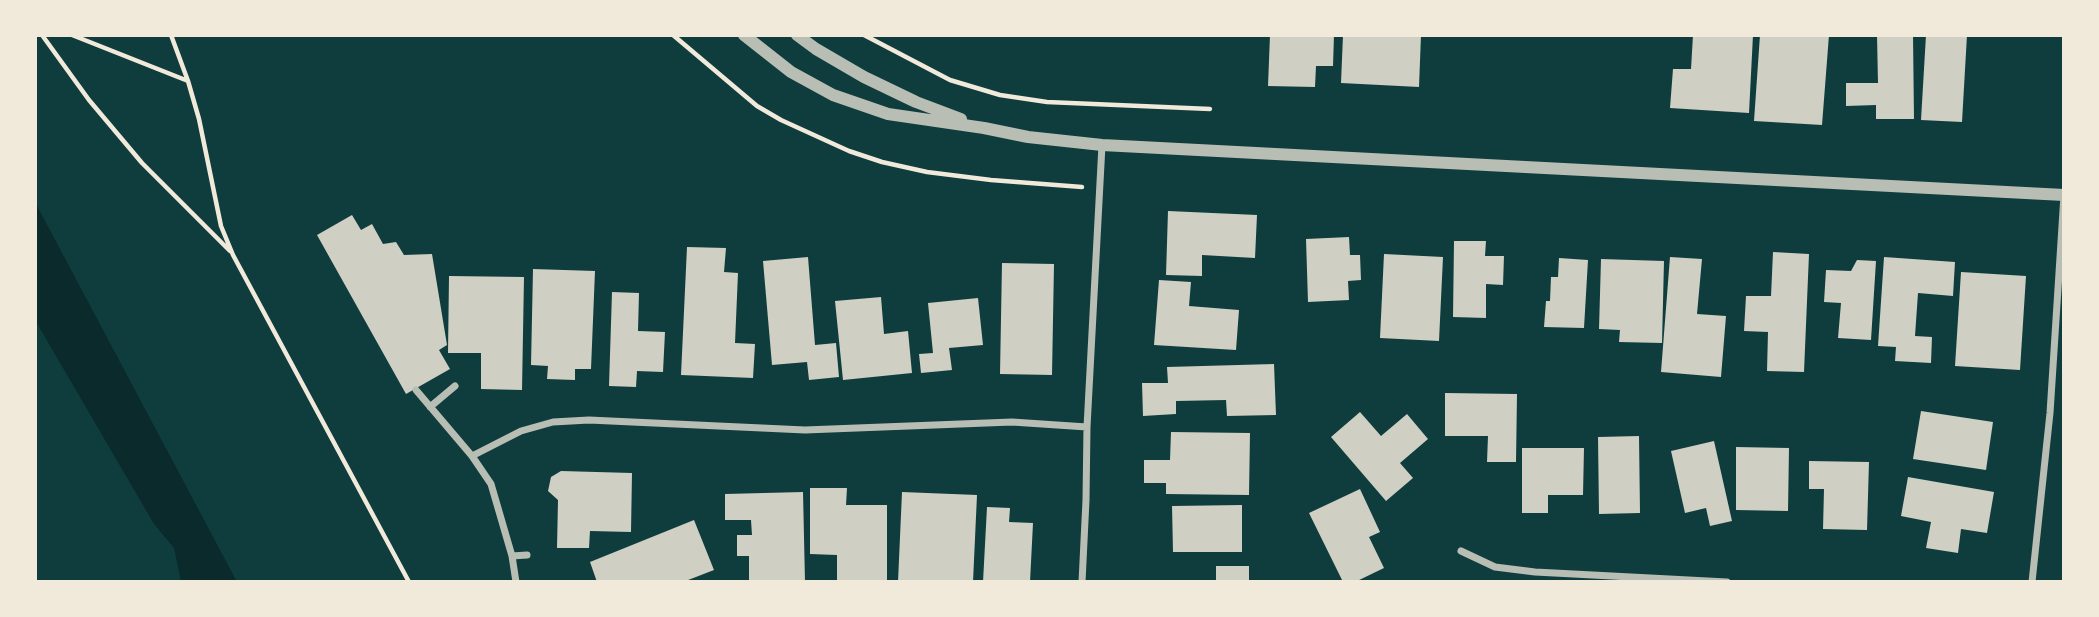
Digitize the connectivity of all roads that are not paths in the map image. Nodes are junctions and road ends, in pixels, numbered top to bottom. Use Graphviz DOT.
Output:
graph roads {
  1 [pos="744,35"];
  2 [pos="797,35"];
  3 [pos="984,128"];
  4 [pos="1102,145"];
  5 [pos="2064,195"];
  6 [pos="456,386"];
  7 [pos="416,390"];
  8 [pos="430,407"];
  9 [pos="1087,427"];
  10 [pos="472,456"];
  11 [pos="1461,551"];
  12 [pos="527,555"];
  13 [pos="512,556"];
  14 [pos="516,582"];
  15 [pos="1082,582"];
  16 [pos="1727,582"];
  17 [pos="2032,582"];
  1 -- 3 [label="street"];
  2 -- 3 [label="street"];
  3 -- 4 [label="street"];
  4 -- 5 [label="street"];
  4 -- 9 [label="street"];
  5 -- 17 [label="street"];
  6 -- 8 [label="street"];
  7 -- 8 [label="street"];
  8 -- 10 [label="street"];
  9 -- 10 [label="street"];
  9 -- 15 [label="street"];
  10 -- 13 [label="street"];
  11 -- 16 [label="street"];
  12 -- 13 [label="street"];
  13 -- 14 [label="street"];
}
